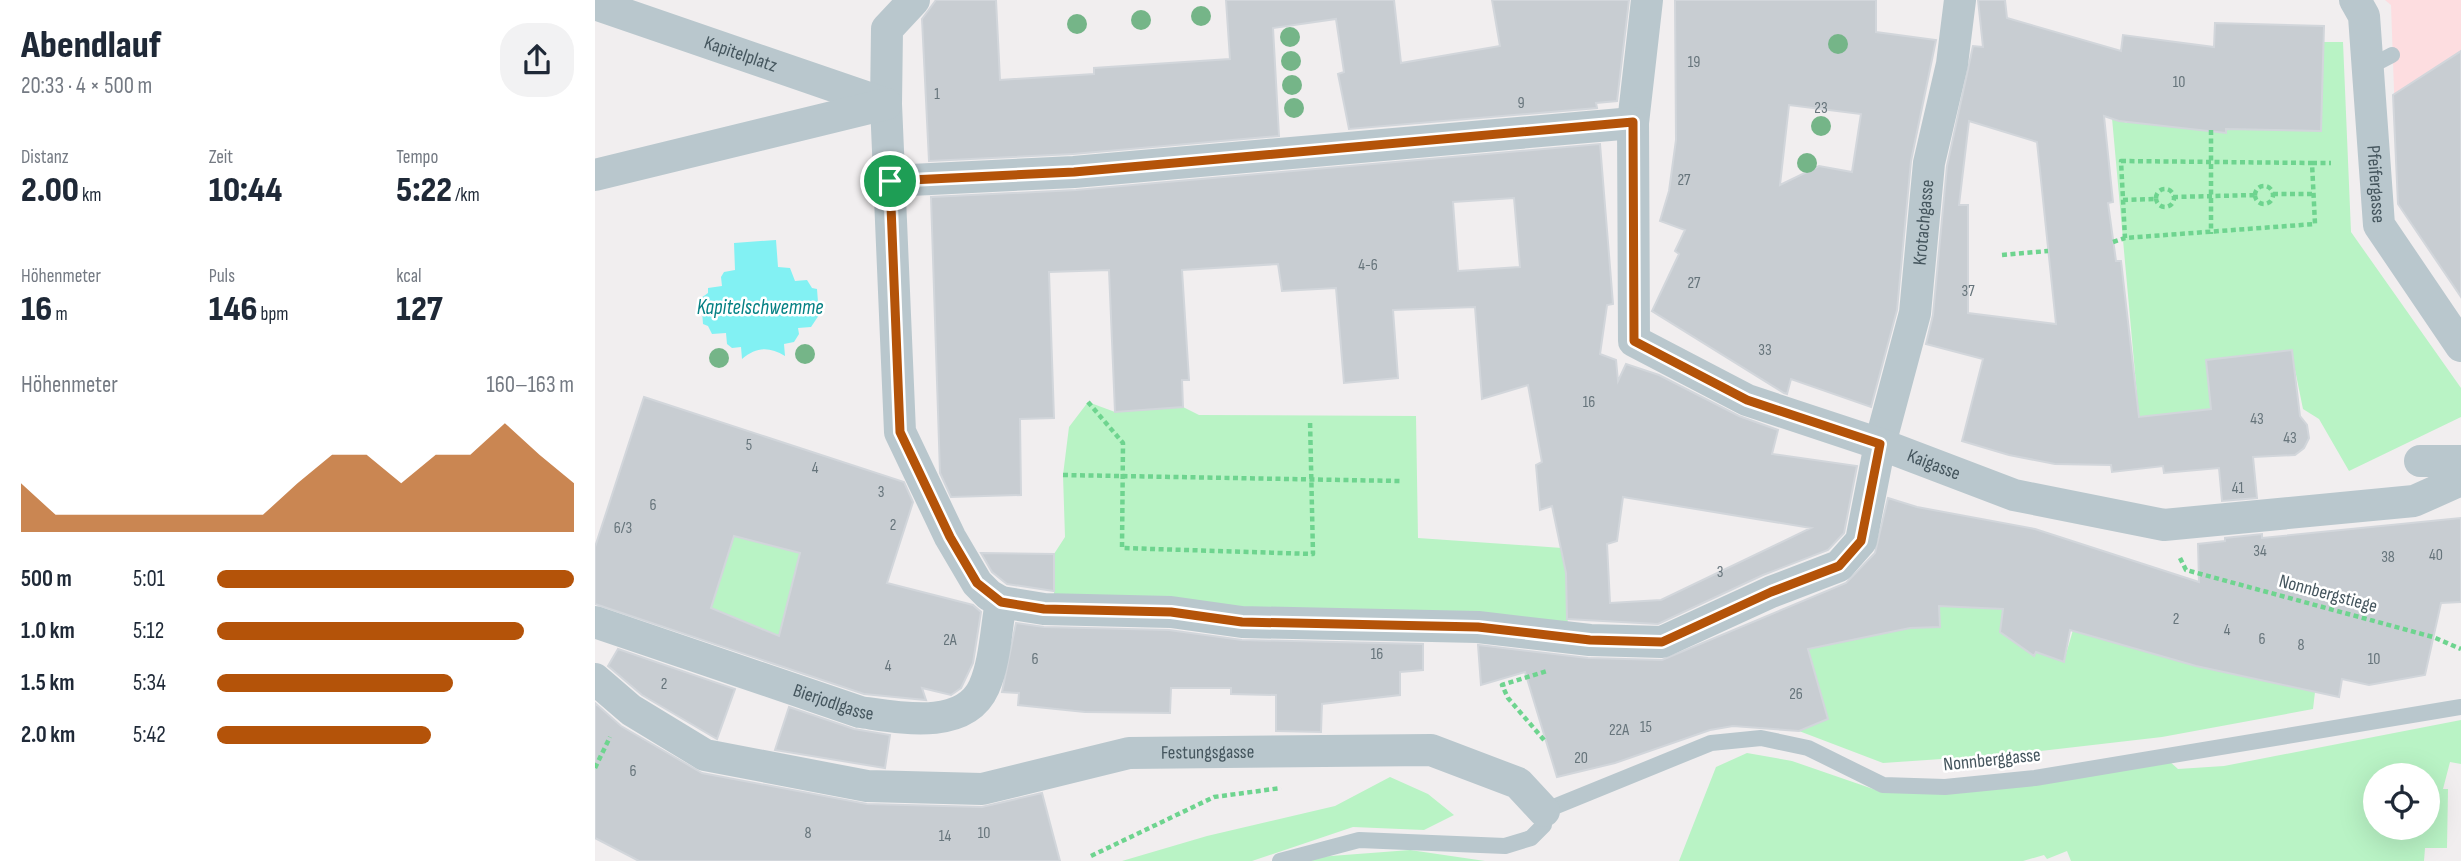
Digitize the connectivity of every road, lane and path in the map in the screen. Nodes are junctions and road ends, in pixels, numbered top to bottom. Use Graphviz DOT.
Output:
graph roads {
  1 [pos="914,0"];
  2 [pos="1647,0"];
  3 [pos="1960,0"];
  4 [pos="2355,0"];
  5 [pos="595,4"];
  6 [pos="886,104"];
  7 [pos="1633,122"];
  8 [pos="2211,130"];
  9 [pos="2212,162"];
  10 [pos="2312,163"];
  11 [pos="2331,163"];
  12 [pos="595,175"];
  13 [pos="890,181"];
  14 [pos="2273,194"];
  15 [pos="2313,194"];
  16 [pos="2255,195"];
  17 [pos="2173,197"];
  18 [pos="2212,197"];
  19 [pos="2156,199"];
  20 [pos="2123,200"];
  21 [pos="2211,234"];
  22 [pos="2125,238"];
  23 [pos="2113,242"];
  24 [pos="2048,251"];
  25 [pos="2002,255"];
  26 [pos="2461,346"];
  27 [pos="1088,402"];
  28 [pos="1310,421"];
  29 [pos="1880,444"];
  30 [pos="2420,461"];
  31 [pos="2461,461"];
  32 [pos="1063,475"];
  33 [pos="1122,478"];
  34 [pos="2461,480"];
  35 [pos="1311,481"];
  36 [pos="1400,481"];
  37 [pos="2186,570"];
  38 [pos="1001,602"];
  39 [pos="595,622"];
  40 [pos="2461,649"];
  41 [pos="1559,667"];
  42 [pos="595,679"];
  43 [pos="2461,707"];
  44 [pos="1544,740"];
  45 [pos="1294,786"];
  46 [pos="1544,811"];
  47 [pos="1091,856"];
  48 [pos="1280,861"];
  1 -- 6 [label="street"];
  2 -- 7 [label="street, Kaigasse"];
  3 -- 29 [label="street, Krotachgasse"];
  4 -- 26 [label="street, Pfeifergasse"];
  5 -- 6 [label="street, Kapitelplatz"];
  6 -- 12 [label="street"];
  6 -- 13 [label="street"];
  7 -- 13 [label="street"];
  7 -- 29 [label="street, Kaigasse"];
  8 -- 9 [label="path"];
  9 -- 10 [label="path"];
  9 -- 18 [label="path"];
  9 -- 20 [label="path"];
  10 -- 11 [label="path"];
  10 -- 15 [label="path"];
  13 -- 38 [label="street"];
  14 -- 15 [label="path"];
  14 -- 16 [label="path"];
  14 -- 16 [label="path"];
  15 -- 21 [label="path"];
  16 -- 18 [label="path"];
  17 -- 18 [label="path"];
  17 -- 19 [label="path"];
  17 -- 19 [label="path"];
  18 -- 21 [label="path"];
  19 -- 20 [label="path"];
  20 -- 22 [label="path"];
  21 -- 22 [label="path"];
  22 -- 23 [label="path"];
  24 -- 25 [label="path"];
  27 -- 33 [label="path"];
  28 -- 35 [label="path"];
  29 -- 34 [label="street, Kaigasse"];
  29 -- 38 [label="street, Krotachgasse"];
  30 -- 31 [label="street"];
  32 -- 33 [label="path"];
  33 -- 35 [label="path"];
  33 -- 35 [label="path"];
  35 -- 36 [label="path"];
  37 -- 40 [label="path, Nonnbergstiege"];
  38 -- 39 [label="street, Bierjodlgasse"];
  41 -- 44 [label="path"];
  42 -- 46 [label="street, Festungsgasse"];
  43 -- 46 [label="lane, Nonnberggasse"];
  45 -- 47 [label="path"];
  46 -- 48 [label="lane"];
}
